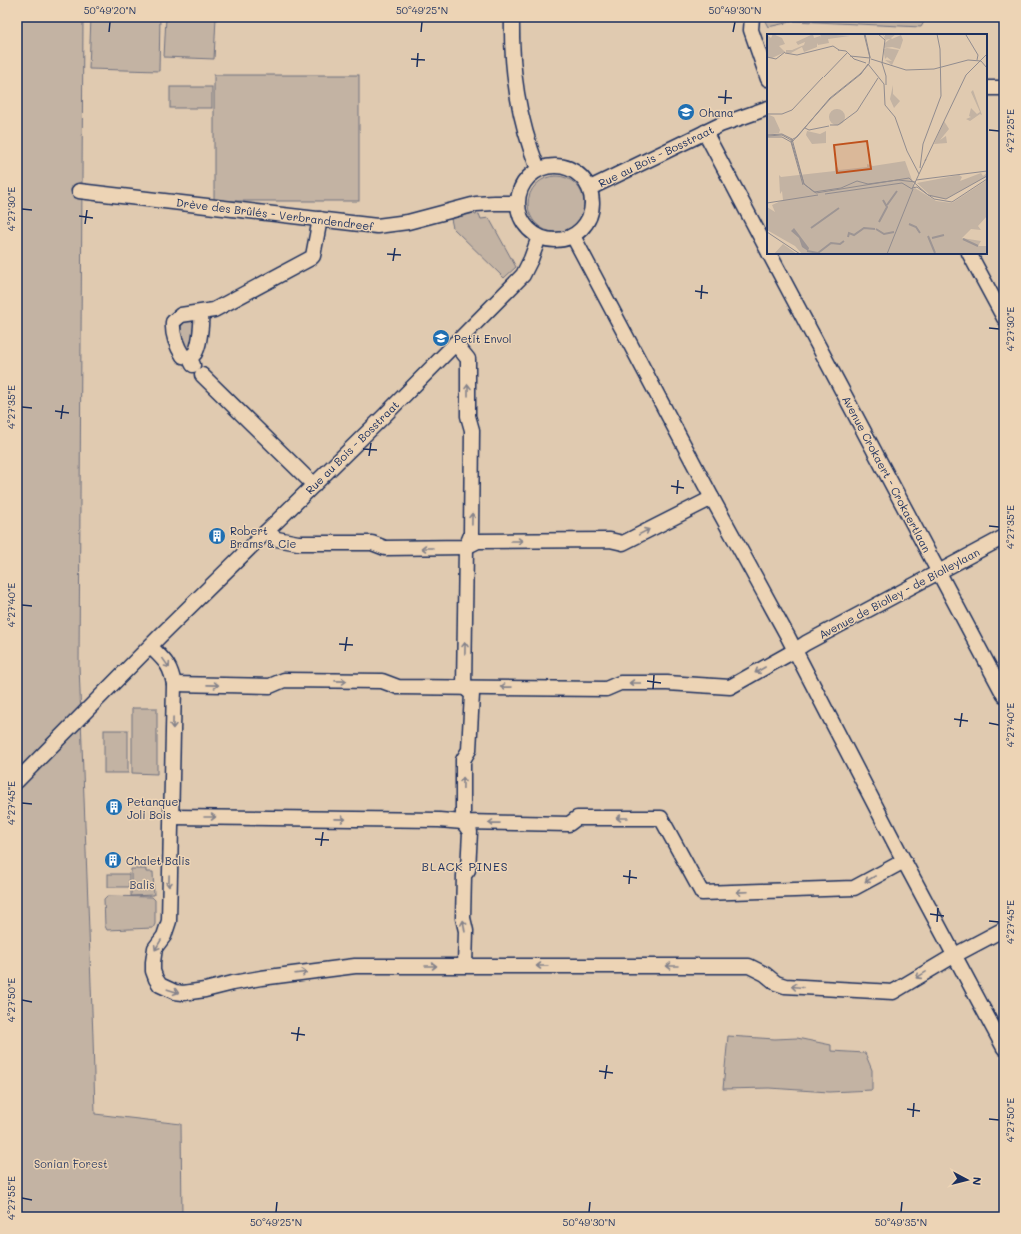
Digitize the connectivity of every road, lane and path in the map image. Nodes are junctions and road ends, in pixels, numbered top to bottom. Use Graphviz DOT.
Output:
graph roads {
  1 [pos="512,17"];
  2 [pos="752,17"];
  3 [pos="767,77"];
  4 [pos="987,88"];
  5 [pos="1004,88"];
  6 [pos="767,108"];
  7 [pos="705,132"];
  8 [pos="538,169"];
  9 [pos="590,188"];
  10 [pos="79,191"];
  11 [pos="517,203"];
  12 [pos="320,219"];
  13 [pos="573,236"];
  14 [pos="540,237"];
  15 [pos="767,248"];
  16 [pos="770,254"];
  17 [pos="970,254"];
  18 [pos="201,313"];
  19 [pos="1004,318"];
  20 [pos="455,343"];
  21 [pos="195,366"];
  22 [pos="314,485"];
  23 [pos="712,498"];
  24 [pos="266,532"];
  25 [pos="1004,537"];
  26 [pos="466,548"];
  27 [pos="939,573"];
  28 [pos="151,647"];
  29 [pos="794,651"];
  30 [pos="174,684"];
  31 [pos="464,687"];
  32 [pos="1004,695"];
  33 [pos="17,781"];
  34 [pos="171,817"];
  35 [pos="462,822"];
  36 [pos="904,860"];
  37 [pos="1004,930"];
  38 [pos="955,955"];
  39 [pos="465,965"];
  40 [pos="1004,1048"];
  1 -- 8 [label="street"];
  2 -- 3 [label="street"];
  4 -- 5 [label="street"];
  6 -- 7 [label="street, Rue au Bois - Bosstraat"];
  7 -- 9 [label="street, Rue au Bois - Bosstraat"];
  7 -- 15 [label="street, Avenue Crokaert - Crokaertlaan"];
  8 -- 9 [label="street"];
  8 -- 11 [label="street"];
  9 -- 13 [label="street"];
  10 -- 12 [label="street, Drève des Brûlés - Verbrandendreef"];
  11 -- 12 [label="street, Drève des Brûlés - Verbrandendreef"];
  11 -- 14 [label="street"];
  12 -- 18 [label="street"];
  13 -- 14 [label="street"];
  13 -- 23 [label="street"];
  14 -- 20 [label="street, Rue au Bois - Bosstraat"];
  16 -- 27 [label="street, Avenue Crokaert - Crokaertlaan"];
  17 -- 19 [label="street"];
  18 -- 21 [label="street"];
  18 -- 21 [label="street"];
  20 -- 22 [label="street, Rue au Bois - Bosstraat"];
  26 -- 20 [label="street, one-way"];
  21 -- 22 [label="street"];
  22 -- 24 [label="street, Rue au Bois - Bosstraat"];
  26 -- 23 [label="street, one-way"];
  23 -- 29 [label="street"];
  26 -- 24 [label="street, one-way"];
  24 -- 28 [label="street, Rue au Bois - Bosstraat"];
  25 -- 27 [label="street, Avenue de Biolley - de Biolleylaan"];
  31 -- 26 [label="street, one-way"];
  27 -- 29 [label="street, Avenue de Biolley - de Biolleylaan"];
  27 -- 32 [label="street, Avenue Crokaert - Crokaertlaan"];
  28 -- 30 [label="street, one-way"];
  28 -- 33 [label="street, Rue au Bois - Bosstraat"];
  29 -- 31 [label="street, Avenue de Biolley - de Biolleylaan, one-way"];
  29 -- 36 [label="street"];
  30 -- 31 [label="street, Avenue de Biolley - de Biolleylaan, one-way"];
  30 -- 34 [label="street, one-way"];
  35 -- 31 [label="street, one-way"];
  34 -- 35 [label="street, one-way"];
  34 -- 39 [label="street, one-way"];
  36 -- 35 [label="street, one-way"];
  39 -- 35 [label="street, one-way"];
  36 -- 38 [label="street"];
  37 -- 38 [label="street"];
  38 -- 39 [label="street, one-way"];
  38 -- 40 [label="street"];
}
